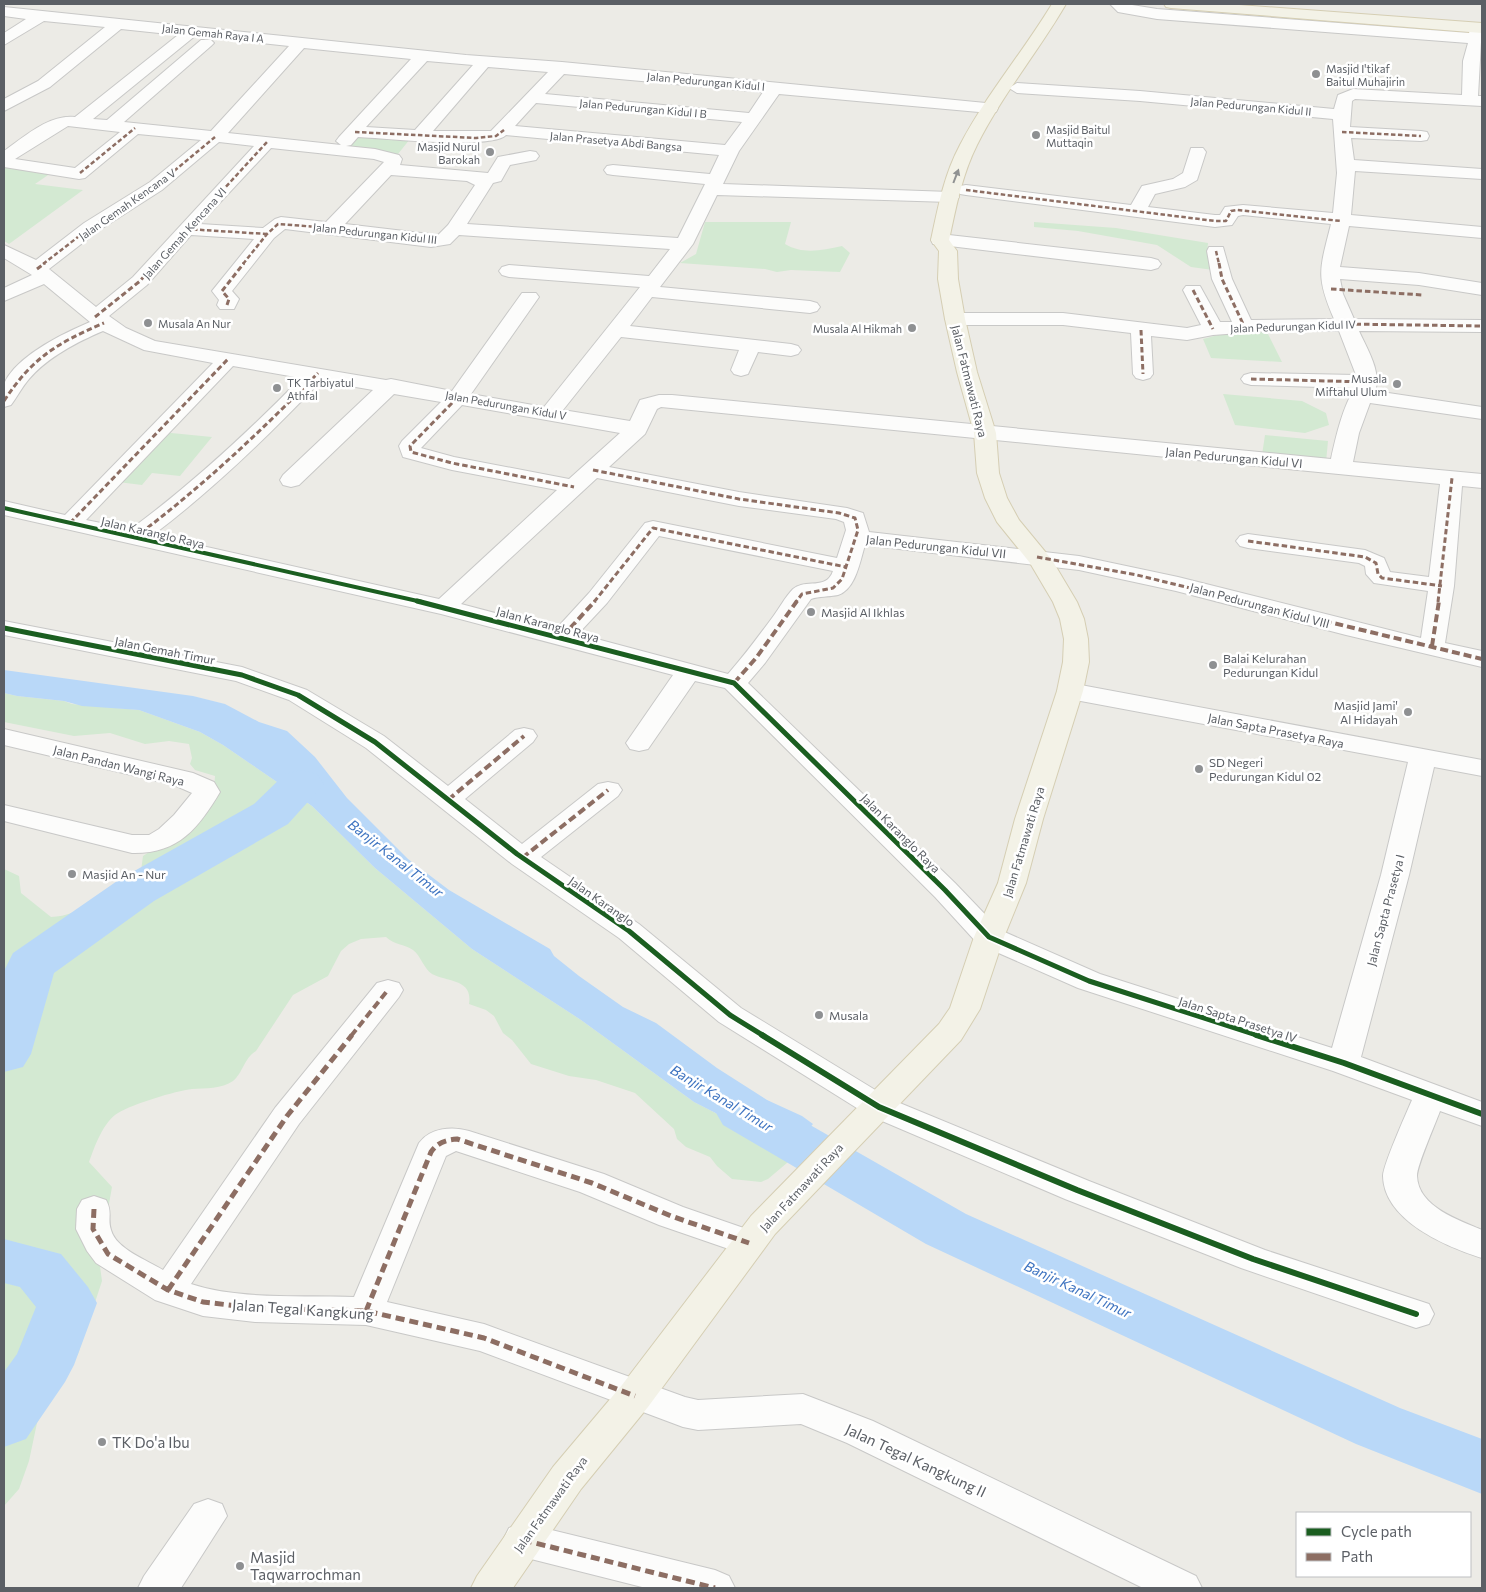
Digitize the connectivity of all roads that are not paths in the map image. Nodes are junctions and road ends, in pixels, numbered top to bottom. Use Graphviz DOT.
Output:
graph roads {
  1 [pos="1059,4"];
  2 [pos="1072,4"];
  3 [pos="1117,4"];
  4 [pos="1171,4"];
  5 [pos="1252,4"];
  6 [pos="4,12"];
  7 [pos="41,16"];
  8 [pos="119,24"];
  9 [pos="192,31"];
  10 [pos="1480,31"];
  11 [pos="216,33"];
  12 [pos="4,40"];
  13 [pos="301,42"];
  14 [pos="423,55"];
  15 [pos="485,61"];
  16 [pos="562,68"];
  17 [pos="775,88"];
  18 [pos="1017,88"];
  19 [pos="532,98"];
  20 [pos="1476,101"];
  21 [pos="4,106"];
  22 [pos="990,108"];
  23 [pos="753,118"];
  24 [pos="79,122"];
  25 [pos="1342,124"];
  26 [pos="111,125"];
  27 [pos="135,128"];
  28 [pos="504,130"];
  29 [pos="356,132"];
  30 [pos="420,135"];
  31 [pos="1422,136"];
  32 [pos="215,137"];
  33 [pos="267,142"];
  34 [pos="336,150"];
  35 [pos="730,151"];
  36 [pos="1197,152"];
  37 [pos="530,156"];
  38 [pos="4,160"];
  39 [pos="1344,164"];
  40 [pos="387,169"];
  41 [pos="613,170"];
  42 [pos="1482,174"];
  43 [pos="484,180"];
  44 [pos="712,185"];
  45 [pos="966,190"];
  46 [pos="950,197"];
  47 [pos="1138,210"];
  48 [pos="1341,221"];
  49 [pos="332,228"];
  50 [pos="186,229"];
  51 [pos="455,229"];
  52 [pos="1482,233"];
  53 [pos="267,234"];
  54 [pos="684,244"];
  55 [pos="948,244"];
  56 [pos="4,251"];
  57 [pos="1216,251"];
  58 [pos="1151,264"];
  59 [pos="509,271"];
  60 [pos="41,272"];
  61 [pos="1330,281"];
  62 [pos="650,287"];
  63 [pos="1482,289"];
  64 [pos="1193,290"];
  65 [pos="4,295"];
  66 [pos="1423,296"];
  67 [pos="529,297"];
  68 [pos="227,305"];
  69 [pos="810,307"];
  70 [pos="955,319"];
  71 [pos="99,320"];
  72 [pos="1347,324"];
  73 [pos="1244,326"];
  74 [pos="1482,326"];
  75 [pos="1213,329"];
  76 [pos="616,330"];
  77 [pos="1140,330"];
  78 [pos="751,345"];
  79 [pos="791,350"];
  80 [pos="229,358"];
  81 [pos="741,370"];
  82 [pos="318,373"];
  83 [pos="1143,374"];
  84 [pos="1251,379"];
  85 [pos="391,386"];
  86 [pos="1364,389"];
  87 [pos="458,397"];
  88 [pos="4,401"];
  89 [pos="550,413"];
  90 [pos="1482,413"];
  91 [pos="637,429"];
  92 [pos="985,433"];
  93 [pos="1341,467"];
  94 [pos="593,470"];
  95 [pos="1452,478"];
  96 [pos="291,480"];
  97 [pos="1482,481"];
  98 [pos="574,487"];
  99 [pos="4,508"];
  100 [pos="70,523"];
  101 [pos="856,537"];
  102 [pos="134,538"];
  103 [pos="1248,541"];
  104 [pos="1037,557"];
  105 [pos="846,567"];
  106 [pos="1442,586"];
  107 [pos="444,607"];
  108 [pos="4,628"];
  109 [pos="562,638"];
  110 [pos="1432,646"];
  111 [pos="1482,659"];
  112 [pos="689,671"];
  113 [pos="734,683"];
  114 [pos="1070,691"];
  115 [pos="317,706"];
  116 [pos="524,736"];
  117 [pos="4,738"];
  118 [pos="639,743"];
  119 [pos="1423,757"];
  120 [pos="1482,768"];
  121 [pos="608,790"];
  122 [pos="448,800"];
  123 [pos="4,813"];
  124 [pos="522,858"];
  125 [pos="989,937"];
  126 [pos="388,990"];
  127 [pos="1344,1063"];
  128 [pos="1430,1094"];
  129 [pos="871,1114"];
  130 [pos="1482,1114"];
  131 [pos="94,1209"];
  132 [pos="756,1234"];
  133 [pos="1482,1245"];
  134 [pos="168,1290"];
  135 [pos="366,1311"];
  136 [pos="1416,1314"];
  137 [pos="635,1396"];
  138 [pos="208,1516"];
  139 [pos="522,1540"];
  140 [pos="158,1588"];
  141 [pos="491,1588"];
  142 [pos="714,1588"];
  143 [pos="1182,1588"];
  1 -- 22 [label="main road, Jalan Fatmawati Raya"];
  2 -- 18 [label="main road, Jalan Fatmawati Raya"];
  3 -- 10 [label="street"];
  4 -- 10 [label="main road"];
  5 -- 10 [label="main road"];
  6 -- 7 [label="street, Jalan Gemah Raya I A"];
  7 -- 8 [label="street, Jalan Gemah Raya I A"];
  7 -- 12 [label="street"];
  8 -- 9 [label="street, Jalan Gemah Raya I A"];
  8 -- 21 [label="street"];
  9 -- 11 [label="street, Jalan Gemah Raya I A"];
  9 -- 24 [label="street"];
  10 -- 20 [label="street"];
  11 -- 13 [label="street, Jalan Gemah Raya I A"];
  11 -- 26 [label="street"];
  13 -- 14 [label="street, Jalan Gemah Raya I A"];
  13 -- 32 [label="street, Jalan Gemah Kencana V"];
  14 -- 15 [label="street, Jalan Pedurungan Kidul I"];
  14 -- 29 [label="street"];
  15 -- 16 [label="street, Jalan Pedurungan Kidul I"];
  15 -- 30 [label="street"];
  16 -- 17 [label="street, Jalan Pedurungan Kidul I"];
  16 -- 19 [label="street"];
  17 -- 22 [label="street, Jalan Pedurungan Kidul I"];
  17 -- 23 [label="street"];
  18 -- 25 [label="street, Jalan Pedurungan Kidul II"];
  18 -- 45 [label="main road, Jalan Fatmawati Raya"];
  19 -- 23 [label="street, Jalan Pedurungan Kidul I B"];
  19 -- 28 [label="street"];
  20 -- 25 [label="street"];
  46 -- 22 [label="main road, Jalan Fatmawati Raya, one-way"];
  23 -- 35 [label="street"];
  24 -- 26 [label="street"];
  24 -- 38 [label="street"];
  25 -- 31 [label="street, Jalan Pedurungan Kidul II"];
  25 -- 39 [label="street"];
  26 -- 27 [label="street"];
  27 -- 32 [label="street"];
  27 -- 38 [label="street"];
  28 -- 30 [label="street"];
  28 -- 35 [label="street, Jalan Prasetya Abdi Bangsa"];
  29 -- 30 [label="street"];
  29 -- 34 [label="street"];
  32 -- 33 [label="street"];
  32 -- 60 [label="street, Jalan Gemah Kencana V"];
  33 -- 34 [label="street"];
  33 -- 50 [label="street, Jalan Gemah Kencana VI"];
  34 -- 40 [label="street"];
  35 -- 44 [label="street"];
  36 -- 47 [label="street"];
  37 -- 43 [label="street"];
  39 -- 42 [label="street"];
  39 -- 48 [label="street"];
  40 -- 43 [label="street"];
  40 -- 49 [label="street"];
  41 -- 44 [label="street"];
  43 -- 51 [label="street"];
  44 -- 46 [label="street"];
  44 -- 54 [label="street"];
  45 -- 47 [label="street"];
  45 -- 55 [label="main road, Jalan Fatmawati Raya"];
  46 -- 55 [label="main road, Jalan Fatmawati Raya"];
  47 -- 48 [label="street"];
  48 -- 52 [label="street"];
  48 -- 61 [label="street"];
  49 -- 51 [label="street, Jalan Pedurungan Kidul III"];
  49 -- 53 [label="street, Jalan Pedurungan Kidul III"];
  50 -- 53 [label="street, Jalan Pedurungan Kidul III"];
  50 -- 71 [label="street, Jalan Gemah Kencana VI"];
  51 -- 54 [label="street, Jalan Pedurungan Kidul III"];
  53 -- 68 [label="street"];
  54 -- 62 [label="street"];
  55 -- 58 [label="street"];
  55 -- 70 [label="main road, Jalan Fatmawati Raya"];
  56 -- 60 [label="street, Jalan Pedurungan Kidul V"];
  57 -- 73 [label="street"];
  59 -- 62 [label="street"];
  60 -- 65 [label="street, Jalan Gemah Kencana V"];
  60 -- 71 [label="street, Jalan Pedurungan Kidul V"];
  61 -- 63 [label="street"];
  61 -- 66 [label="street"];
  61 -- 72 [label="street"];
  62 -- 69 [label="street"];
  62 -- 76 [label="street"];
  64 -- 75 [label="street"];
  67 -- 87 [label="street"];
  70 -- 77 [label="street, Jalan Pedurungan Kidul IV"];
  70 -- 92 [label="main road, Jalan Fatmawati Raya"];
  71 -- 80 [label="street, Jalan Pedurungan Kidul V"];
  71 -- 88 [label="street, Jalan Gemah Kencana VI"];
  72 -- 73 [label="street, Jalan Pedurungan Kidul IV"];
  72 -- 74 [label="street, Jalan Pedurungan Kidul IV"];
  72 -- 86 [label="street"];
  73 -- 75 [label="street, Jalan Pedurungan Kidul IV"];
  75 -- 77 [label="street, Jalan Pedurungan Kidul IV"];
  76 -- 78 [label="street"];
  76 -- 89 [label="street"];
  77 -- 83 [label="street"];
  78 -- 79 [label="street"];
  78 -- 81 [label="street"];
  80 -- 82 [label="street, Jalan Pedurungan Kidul V"];
  80 -- 100 [label="street"];
  82 -- 85 [label="street, Jalan Pedurungan Kidul V"];
  82 -- 102 [label="street"];
  84 -- 86 [label="street"];
  85 -- 87 [label="street, Jalan Pedurungan Kidul V"];
  85 -- 96 [label="street"];
  86 -- 90 [label="street"];
  86 -- 93 [label="street"];
  87 -- 89 [label="street, Jalan Pedurungan Kidul V"];
  87 -- 98 [label="street"];
  89 -- 91 [label="street, Jalan Pedurungan Kidul V"];
  91 -- 92 [label="street"];
  91 -- 94 [label="street"];
  92 -- 93 [label="street, Jalan Pedurungan Kidul VI"];
  92 -- 104 [label="main road, Jalan Fatmawati Raya"];
  93 -- 95 [label="street, Jalan Pedurungan Kidul VI"];
  94 -- 98 [label="street"];
  94 -- 101 [label="street"];
  95 -- 97 [label="street, Jalan Pedurungan Kidul VI"];
  95 -- 106 [label="street"];
  98 -- 107 [label="street"];
  99 -- 100 [label="street, Jalan Karanglo Raya"];
  100 -- 102 [label="street, Jalan Karanglo Raya"];
  101 -- 104 [label="street, Jalan Pedurungan Kidul VII"];
  101 -- 105 [label="street, Jalan Pedurungan Kidul VII"];
  102 -- 107 [label="street, Jalan Karanglo Raya"];
  103 -- 106 [label="street"];
  104 -- 110 [label="street, Jalan Pedurungan Kidul VIII"];
  104 -- 114 [label="main road, Jalan Fatmawati Raya"];
  105 -- 109 [label="street"];
  105 -- 113 [label="street, Jalan Pedurungan Kidul VII"];
  106 -- 110 [label="street"];
  107 -- 109 [label="street, Jalan Karanglo Raya"];
  108 -- 115 [label="street, Jalan Gemah Timur"];
  109 -- 112 [label="street, Jalan Karanglo Raya"];
  110 -- 111 [label="street, Jalan Pedurungan Kidul VIII"];
  112 -- 113 [label="street, Jalan Karanglo Raya"];
  112 -- 118 [label="street"];
  113 -- 125 [label="street, Jalan Karanglo Raya"];
  114 -- 119 [label="street, Jalan Sapta Prasetya Raya"];
  114 -- 125 [label="main road, Jalan Fatmawati Raya"];
  115 -- 122 [label="street, Jalan Karanglo"];
  116 -- 122 [label="street"];
  117 -- 123 [label="street, Jalan Pandan Wangi Raya"];
  119 -- 120 [label="street, Jalan Sapta Prasetya Raya"];
  119 -- 127 [label="street, Jalan Sapta Prasetya I"];
  121 -- 124 [label="street"];
  122 -- 124 [label="street, Jalan Karanglo"];
  124 -- 129 [label="street, Jalan Karanglo"];
  125 -- 127 [label="street, Jalan Sapta Prasetya IV"];
  125 -- 129 [label="main road, Jalan Fatmawati Raya"];
  126 -- 134 [label="street"];
  127 -- 128 [label="street, Jalan Sapta Prasetya IV"];
  128 -- 130 [label="street, Jalan Sapta Prasetya IV"];
  128 -- 133 [label="street"];
  129 -- 132 [label="main road, Jalan Fatmawati Raya"];
  129 -- 136 [label="street, Jalan Karanglo"];
  131 -- 134 [label="street, Jalan Tegal Kangkung"];
  132 -- 135 [label="street"];
  132 -- 137 [label="main road, Jalan Fatmawati Raya"];
  134 -- 135 [label="street, Jalan Tegal Kangkung"];
  135 -- 137 [label="street, Jalan Tegal Kangkung"];
  137 -- 139 [label="main road, Jalan Fatmawati Raya"];
  137 -- 143 [label="street, Jalan Tegal Kangkung II"];
  138 -- 140 [label="street"];
  139 -- 141 [label="main road, Jalan Fatmawati Raya"];
  139 -- 142 [label="street"];
}
